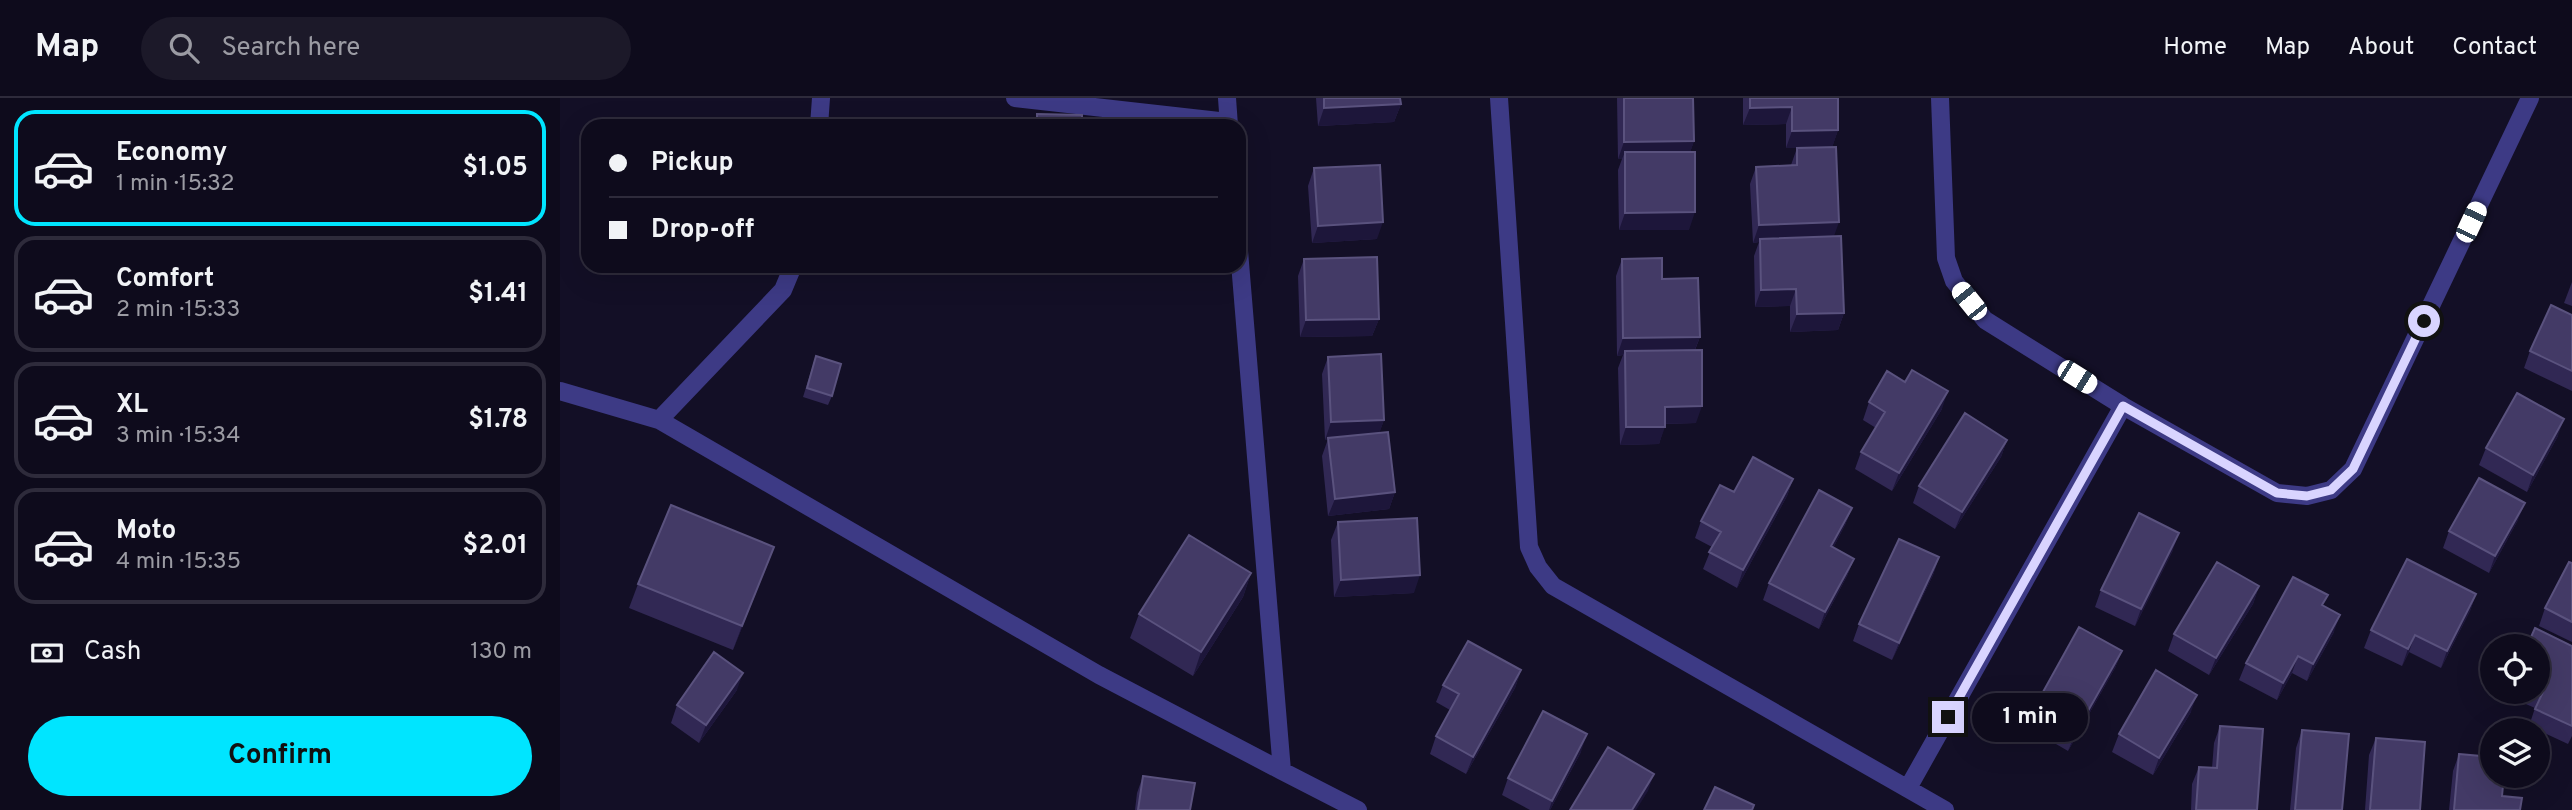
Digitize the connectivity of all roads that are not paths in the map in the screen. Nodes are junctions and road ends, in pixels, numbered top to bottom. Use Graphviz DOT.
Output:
graph roads {
  1 [pos="821,98"];
  2 [pos="1015,98"];
  3 [pos="1227,98"];
  4 [pos="1499,98"];
  5 [pos="1940,98"];
  6 [pos="2530,98"];
  7 [pos="820,119"];
  8 [pos="1187,119"];
  9 [pos="1228,119"];
  10 [pos="790,273"];
  11 [pos="1241,273"];
  12 [pos="560,391"];
  13 [pos="2123,406"];
  14 [pos="659,420"];
  15 [pos="1283,771"];
  16 [pos="1908,788"];
  17 [pos="1358,810"];
  18 [pos="1945,810"];
  1 -- 7 [label="street"];
  2 -- 8 [label="street"];
  3 -- 9 [label="street"];
  4 -- 16 [label="street"];
  5 -- 13 [label="street"];
  6 -- 13 [label="street"];
  10 -- 14 [label="street"];
  11 -- 15 [label="street"];
  12 -- 14 [label="street"];
  13 -- 16 [label="street"];
  14 -- 15 [label="street"];
  15 -- 17 [label="street"];
  16 -- 18 [label="street"];
}
